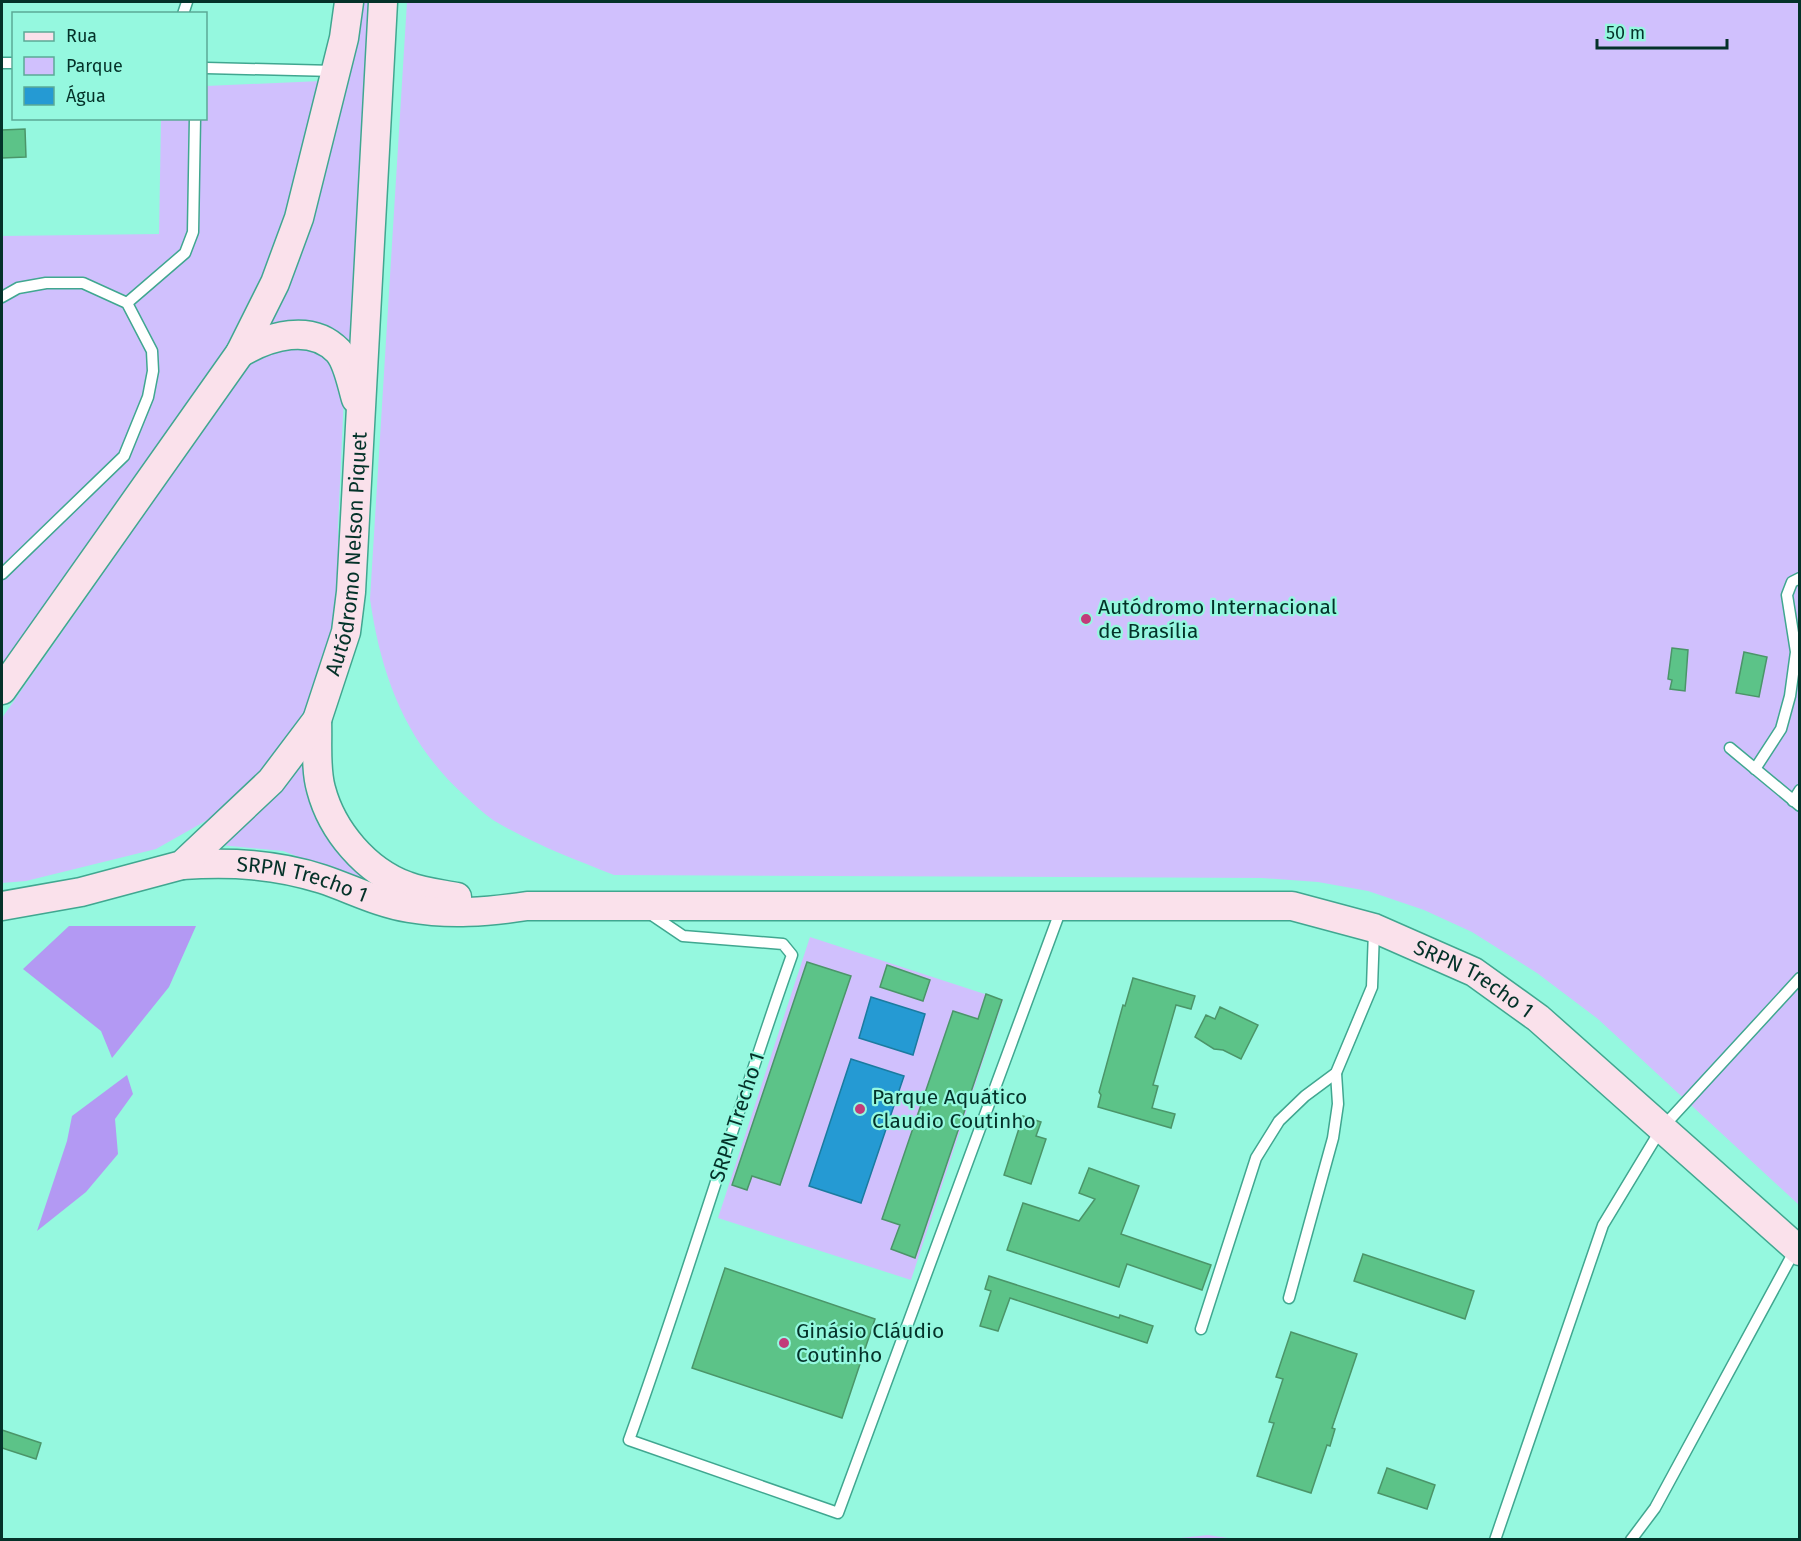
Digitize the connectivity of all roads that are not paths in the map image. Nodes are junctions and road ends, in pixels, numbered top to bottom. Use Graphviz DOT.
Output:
graph roads {
  1 [pos="349,2"];
  2 [pos="383,2"];
  3 [pos="207,68"];
  4 [pos="336,71"];
  5 [pos="195,120"];
  6 [pos="2,297"];
  7 [pos="127,303"];
  8 [pos="240,353"];
  9 [pos="360,412"];
  10 [pos="2,574"];
  11 [pos="1800,578"];
  12 [pos="2,690"];
  13 [pos="317,720"];
  14 [pos="1730,748"];
  15 [pos="1755,769"];
  16 [pos="1800,790"];
  17 [pos="1796,803"];
  18 [pos="183,865"];
  19 [pos="2,905"];
  20 [pos="527,906"];
  21 [pos="638,906"];
  22 [pos="1062,906"];
  23 [pos="1374,928"];
  24 [pos="1800,978"];
  25 [pos="1336,1073"];
  26 [pos="1661,1129"];
  27 [pos="1798,1249"];
  28 [pos="1290,1298"];
  29 [pos="1201,1329"];
  30 [pos="1495,1539"];
  31 [pos="1631,1539"];
  1 -- 4 [label="main road"];
  2 -- 9 [label="main road, Autódromo Nelson Piquet"];
  3 -- 4 [label="lane"];
  4 -- 8 [label="main road"];
  5 -- 7 [label="lane"];
  6 -- 7 [label="lane"];
  7 -- 10 [label="lane"];
  8 -- 9 [label="main road"];
  8 -- 12 [label="main road"];
  9 -- 13 [label="main road, Autódromo Nelson Piquet"];
  11 -- 15 [label="lane"];
  13 -- 18 [label="main road, Autódromo Nelson Piquet"];
  13 -- 20 [label="main road, SRPN Trecho 1"];
  14 -- 15 [label="lane"];
  15 -- 17 [label="lane"];
  16 -- 17 [label="lane"];
  18 -- 19 [label="main road, Autódromo Nelson Piquet"];
  18 -- 20 [label="main road, SRPN Trecho 1"];
  20 -- 21 [label="main road, SRPN Trecho 1"];
  21 -- 22 [label="main road, SRPN Trecho 1"];
  21 -- 22 [label="lane, SRPN Trecho 1"];
  22 -- 23 [label="main road, SRPN Trecho 1"];
  23 -- 25 [label="lane"];
  23 -- 26 [label="main road, SRPN Trecho 1"];
  24 -- 26 [label="lane"];
  25 -- 28 [label="lane"];
  25 -- 29 [label="lane"];
  26 -- 27 [label="main road, SRPN Trecho 1"];
  26 -- 30 [label="lane"];
  27 -- 31 [label="lane"];
}
